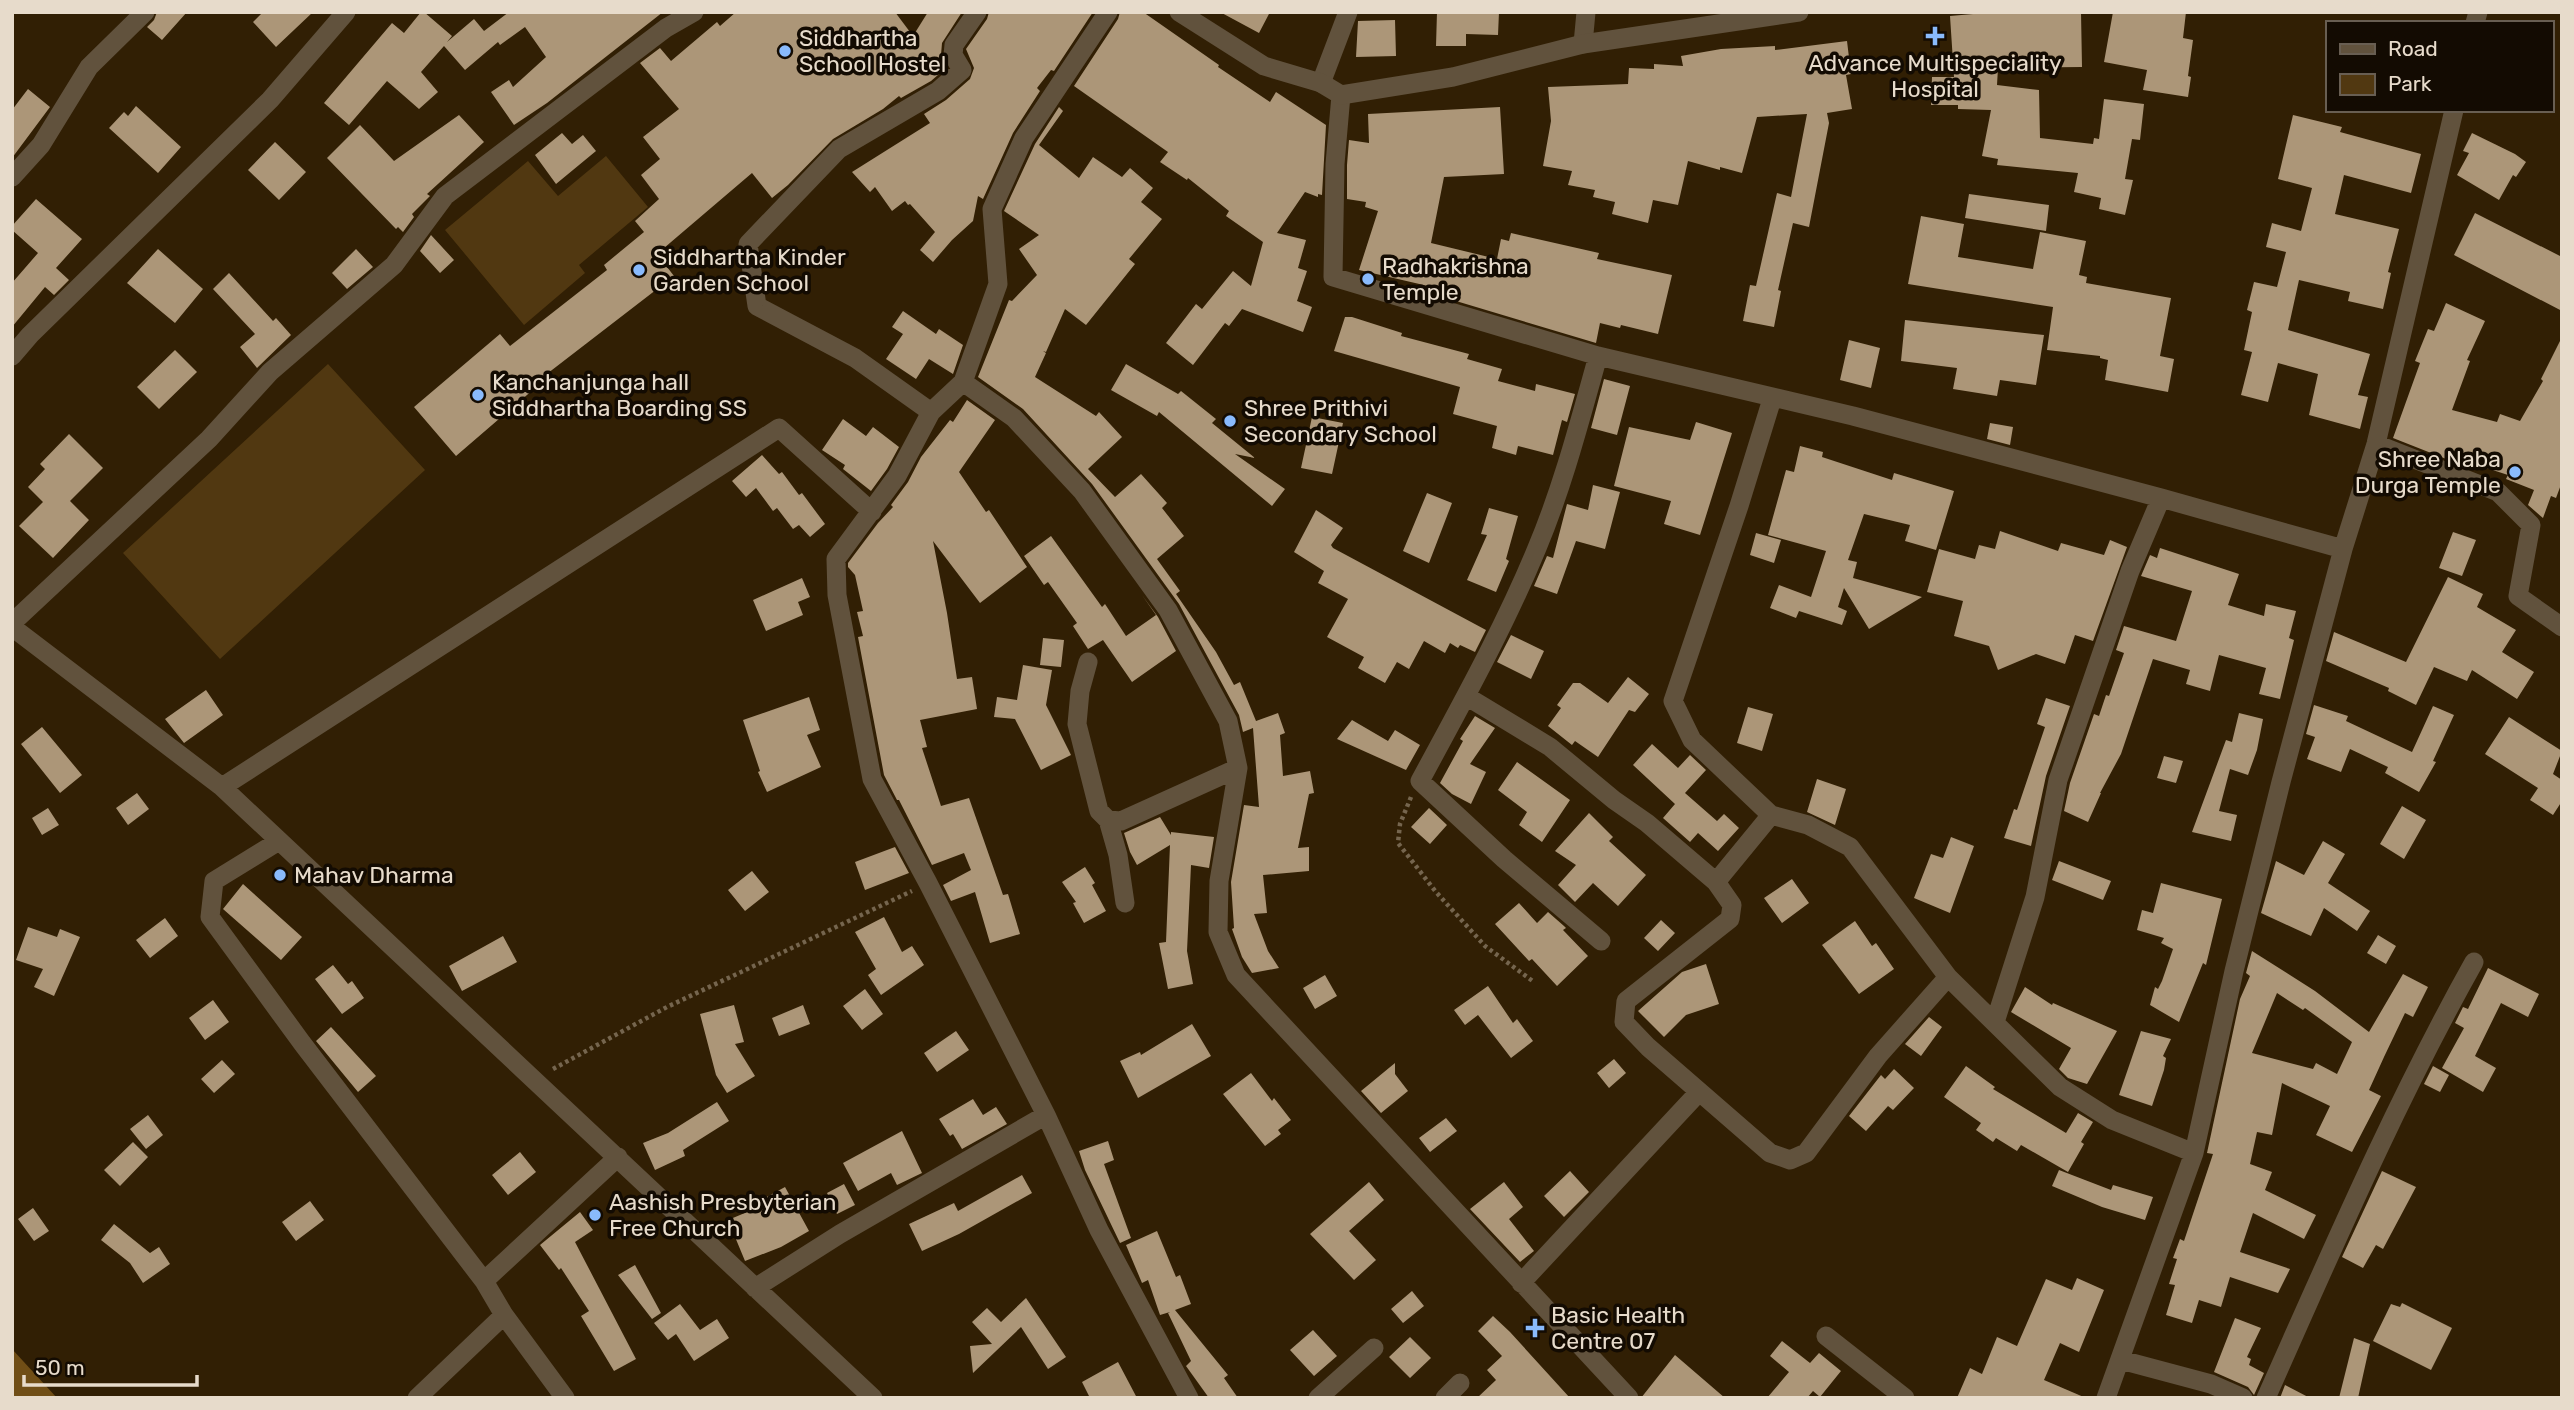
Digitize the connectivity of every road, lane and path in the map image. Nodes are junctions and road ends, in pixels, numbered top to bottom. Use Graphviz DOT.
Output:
graph roads {
  1 [pos="145,12"];
  2 [pos="346,12"];
  3 [pos="694,12"];
  4 [pos="977,12"];
  5 [pos="1108,12"];
  6 [pos="1179,12"];
  7 [pos="1348,12"];
  8 [pos="1586,12"];
  9 [pos="1799,12"];
  10 [pos="1583,44"];
  11 [pos="1321,83"];
  12 [pos="1340,95"];
  13 [pos="2453,112"];
  14 [pos="12,177"];
  15 [pos="12,356"];
  16 [pos="1598,356"];
  17 [pos="963,382"];
  18 [pos="1772,399"];
  19 [pos="931,412"];
  20 [pos="2376,444"];
  21 [pos="2161,498"];
  22 [pos="872,512"];
  23 [pos="2343,549"];
  24 [pos="12,625"];
  25 [pos="2562,627"];
  26 [pos="1088,662"];
  27 [pos="1466,696"];
  28 [pos="1238,768"];
  29 [pos="1420,780"];
  30 [pos="222,787"];
  31 [pos="1771,815"];
  32 [pos="1108,820"];
  33 [pos="279,841"];
  34 [pos="928,883"];
  35 [pos="1716,883"];
  36 [pos="1125,903"];
  37 [pos="1601,942"];
  38 [pos="2474,962"];
  39 [pos="1948,977"];
  40 [pos="1534,982"];
  41 [pos="1995,1022"];
  42 [pos="536,1080"];
  43 [pos="1699,1092"];
  44 [pos="1045,1115"];
  45 [pos="2194,1153"];
  46 [pos="618,1157"];
  47 [pos="484,1281"];
  48 [pos="1521,1283"];
  49 [pos="755,1288"];
  50 [pos="504,1315"];
  51 [pos="1826,1336"];
  52 [pos="1374,1348"];
  53 [pos="2121,1360"];
  54 [pos="1460,1383"];
  55 [pos="1626,1397"];
  56 [pos="417,1398"];
  57 [pos="565,1398"];
  58 [pos="873,1398"];
  59 [pos="1189,1398"];
  60 [pos="1318,1398"];
  61 [pos="1445,1398"];
  62 [pos="1905,1398"];
  63 [pos="2106,1398"];
  64 [pos="2243,1398"];
  65 [pos="2266,1398"];
  1 -- 14 [label="street"];
  2 -- 15 [label="street"];
  3 -- 24 [label="street"];
  4 -- 19 [label="street"];
  5 -- 17 [label="street"];
  6 -- 11 [label="street"];
  7 -- 11 [label="street"];
  8 -- 10 [label="street"];
  9 -- 10 [label="street"];
  10 -- 12 [label="street"];
  11 -- 12 [label="street"];
  12 -- 16 [label="street"];
  13 -- 20 [label="street"];
  16 -- 18 [label="street"];
  16 -- 27 [label="street"];
  17 -- 19 [label="street"];
  17 -- 28 [label="street"];
  18 -- 21 [label="street"];
  18 -- 31 [label="street"];
  19 -- 22 [label="street"];
  20 -- 23 [label="street"];
  20 -- 25 [label="street"];
  21 -- 23 [label="street"];
  21 -- 41 [label="street"];
  22 -- 30 [label="street"];
  22 -- 34 [label="street"];
  23 -- 45 [label="street"];
  24 -- 30 [label="street"];
  26 -- 32 [label="street"];
  27 -- 29 [label="street"];
  27 -- 35 [label="street"];
  28 -- 32 [label="street"];
  28 -- 48 [label="street"];
  29 -- 37 [label="street"];
  29 -- 40 [label="path"];
  30 -- 33 [label="street"];
  31 -- 35 [label="street"];
  31 -- 39 [label="street"];
  32 -- 36 [label="street"];
  33 -- 42 [label="street"];
  33 -- 47 [label="street"];
  34 -- 42 [label="path"];
  34 -- 44 [label="street"];
  35 -- 43 [label="street"];
  38 -- 65 [label="street"];
  39 -- 41 [label="street"];
  39 -- 43 [label="street"];
  41 -- 45 [label="street"];
  42 -- 46 [label="street"];
  43 -- 48 [label="street"];
  44 -- 49 [label="street"];
  44 -- 59 [label="street"];
  45 -- 53 [label="street"];
  46 -- 47 [label="street"];
  46 -- 49 [label="street"];
  47 -- 50 [label="street"];
  48 -- 55 [label="street"];
  49 -- 58 [label="street"];
  50 -- 56 [label="street"];
  50 -- 57 [label="street"];
  51 -- 62 [label="street"];
  52 -- 60 [label="street"];
  53 -- 63 [label="street"];
  53 -- 64 [label="street"];
  54 -- 61 [label="street"];
}
